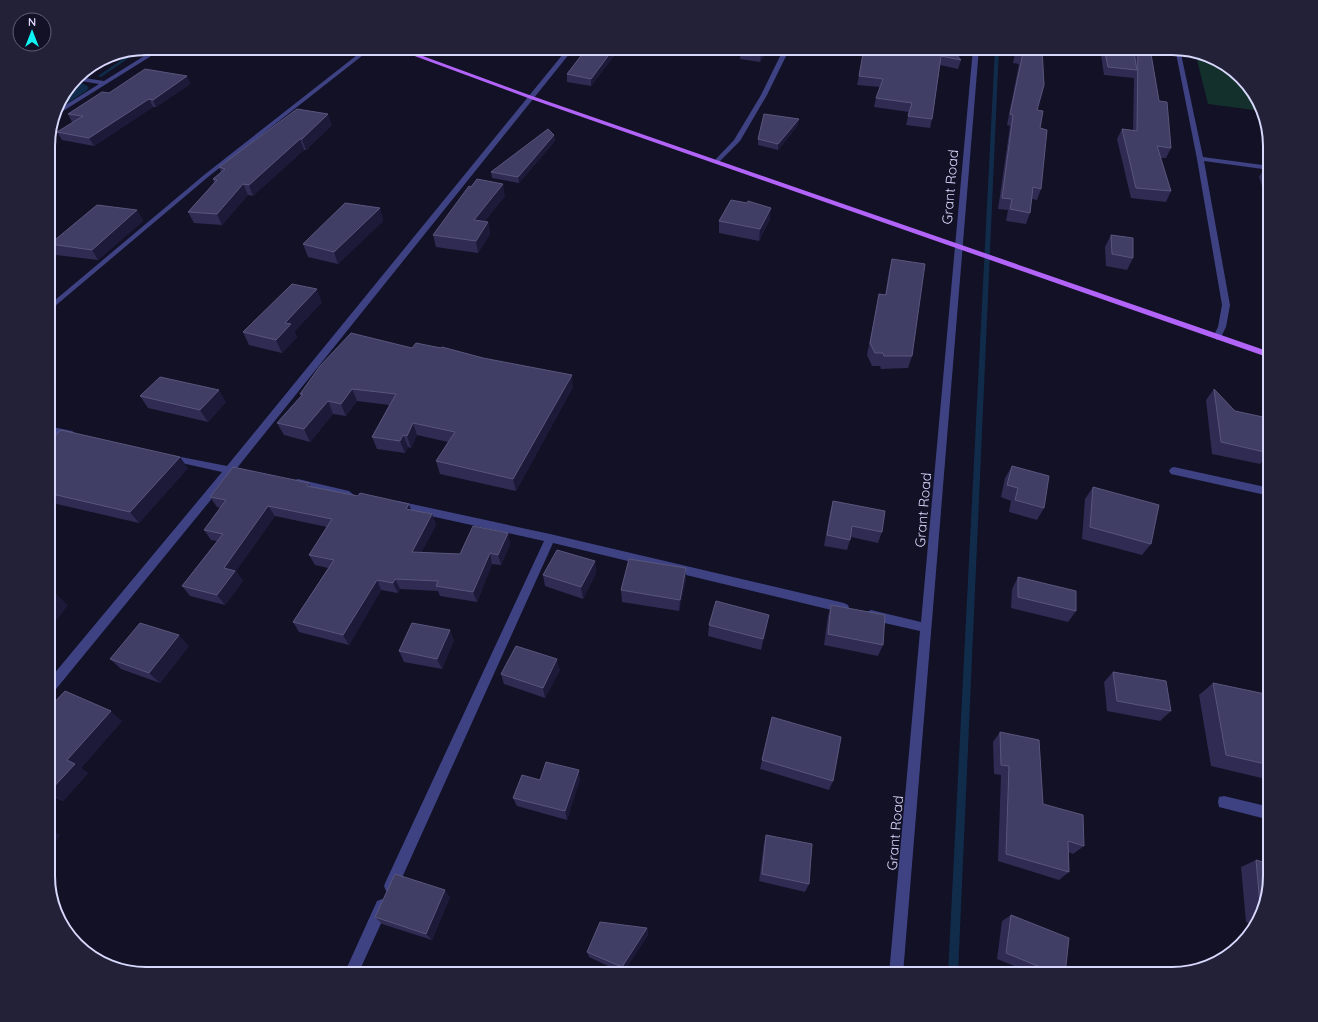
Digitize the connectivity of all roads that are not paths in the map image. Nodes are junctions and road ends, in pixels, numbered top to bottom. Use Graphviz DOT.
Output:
graph roads {
  1 [pos="150,55"];
  2 [pos="360,55"];
  3 [pos="415,55"];
  4 [pos="565,55"];
  5 [pos="784,55"];
  6 [pos="975,55"];
  7 [pos="1178,55"];
  8 [pos="84,80"];
  9 [pos="104,83"];
  10 [pos="530,97"];
  11 [pos="63,109"];
  12 [pos="1200,159"];
  13 [pos="717,161"];
  14 [pos="1263,167"];
  15 [pos="958,246"];
  16 [pos="55,304"];
  17 [pos="1217,337"];
  18 [pos="1263,353"];
  19 [pos="55,431"];
  20 [pos="86,438"];
  21 [pos="161,455"];
  22 [pos="229,471"];
  23 [pos="1174,471"];
  24 [pos="250,474"];
  25 [pos="286,481"];
  26 [pos="1263,490"];
  27 [pos="363,498"];
  28 [pos="386,503"];
  29 [pos="550,538"];
  30 [pos="927,628"];
  31 [pos="55,682"];
  32 [pos="1224,802"];
  33 [pos="1263,812"];
  34 [pos="354,967"];
  35 [pos="897,967"];
  1 -- 9 [label="street"];
  2 -- 16 [label="street"];
  3 -- 10 [label="main road"];
  4 -- 10 [label="street"];
  5 -- 13 [label="street"];
  6 -- 15 [label="street, Grant Road"];
  7 -- 12 [label="street"];
  8 -- 9 [label="street"];
  9 -- 11 [label="street"];
  10 -- 13 [label="main road"];
  10 -- 22 [label="street"];
  12 -- 14 [label="street"];
  12 -- 17 [label="street"];
  13 -- 15 [label="main road"];
  15 -- 17 [label="main road"];
  15 -- 30 [label="street, Grant Road"];
  17 -- 18 [label="main road"];
  19 -- 20 [label="street"];
  21 -- 22 [label="street"];
  22 -- 24 [label="street"];
  22 -- 31 [label="street"];
  23 -- 26 [label="street"];
  25 -- 27 [label="street"];
  28 -- 29 [label="street"];
  29 -- 30 [label="street"];
  29 -- 34 [label="street"];
  30 -- 35 [label="street, Grant Road"];
  32 -- 33 [label="street"];
}
